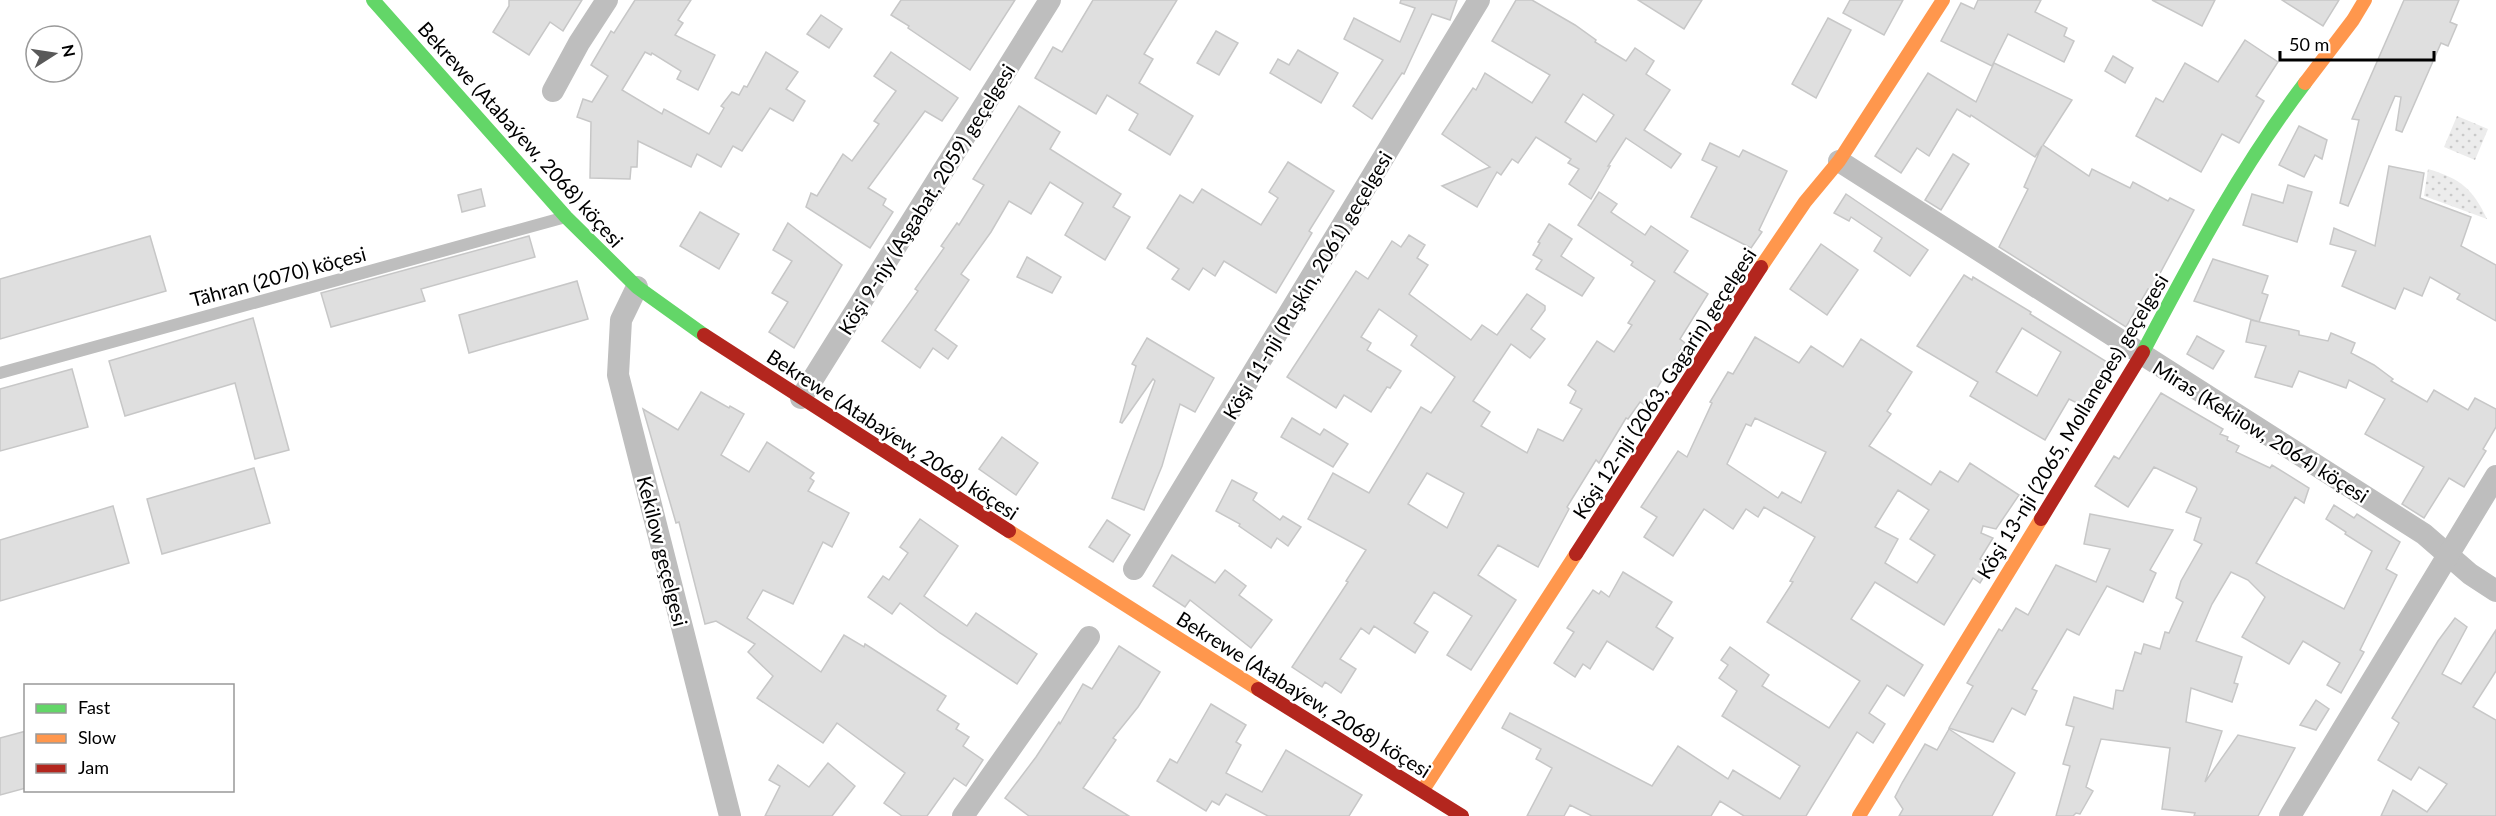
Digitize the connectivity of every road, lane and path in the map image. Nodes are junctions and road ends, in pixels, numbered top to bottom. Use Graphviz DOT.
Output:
graph roads {
  1 [pos="373,0"];
  2 [pos="607,0"];
  3 [pos="1050,0"];
  4 [pos="1479,0"];
  5 [pos="1943,0"];
  6 [pos="2365,0"];
  7 [pos="553,91"];
  8 [pos="1839,161"];
  9 [pos="566,217"];
  10 [pos="637,287"];
  11 [pos="2142,355"];
  12 [pos="0,373"];
  13 [pos="801,398"];
  14 [pos="2496,476"];
  15 [pos="2448,555"];
  16 [pos="1134,569"];
  17 [pos="2496,591"];
  18 [pos="1089,637"];
  19 [pos="1423,790"];
  20 [pos="730,816"];
  21 [pos="963,816"];
  22 [pos="1462,816"];
  23 [pos="1859,816"];
  24 [pos="2290,816"];
  1 -- 9 [label="street, Bekrewe (Atabaýew, 2068) köçesi"];
  2 -- 7 [label="street"];
  3 -- 13 [label="street, Köşi 9-njy (Aşgabat, 2059) geçelgesi"];
  4 -- 16 [label="street, Köşi 11-nji (Puşkin, 2061) geçelgesi"];
  5 -- 8 [label="street, Köşi 12-nji (2063, Gagarin) geçelgesi"];
  6 -- 11 [label="street, Köşi 13-nji (2065, Mollanepes) geçelgesi"];
  8 -- 11 [label="street, Miras (Kekilow, 2064) köçesi"];
  8 -- 19 [label="street, Köşi 12-nji (2063, Gagarin) geçelgesi"];
  9 -- 10 [label="street, Bekrewe (Atabaýew, 2068) köçesi"];
  9 -- 12 [label="lane, Tähran (2070) köçesi"];
  10 -- 13 [label="street, Bekrewe (Atabaýew, 2068) köçesi"];
  10 -- 20 [label="street, Kekilow geçelgesi"];
  11 -- 15 [label="street, Miras (Kekilow, 2064) köçesi"];
  11 -- 23 [label="street, Köşi 13-nji (2065, Mollanepes) geçelgesi"];
  13 -- 19 [label="street, Bekrewe (Atabaýew, 2068) köçesi"];
  14 -- 15 [label="street"];
  15 -- 17 [label="street, Miras (Kekilow, 2064) köçesi"];
  15 -- 24 [label="street"];
  18 -- 21 [label="street"];
  19 -- 22 [label="street, Bekrewe (Atabaýew, 2068) köçesi"];
}
